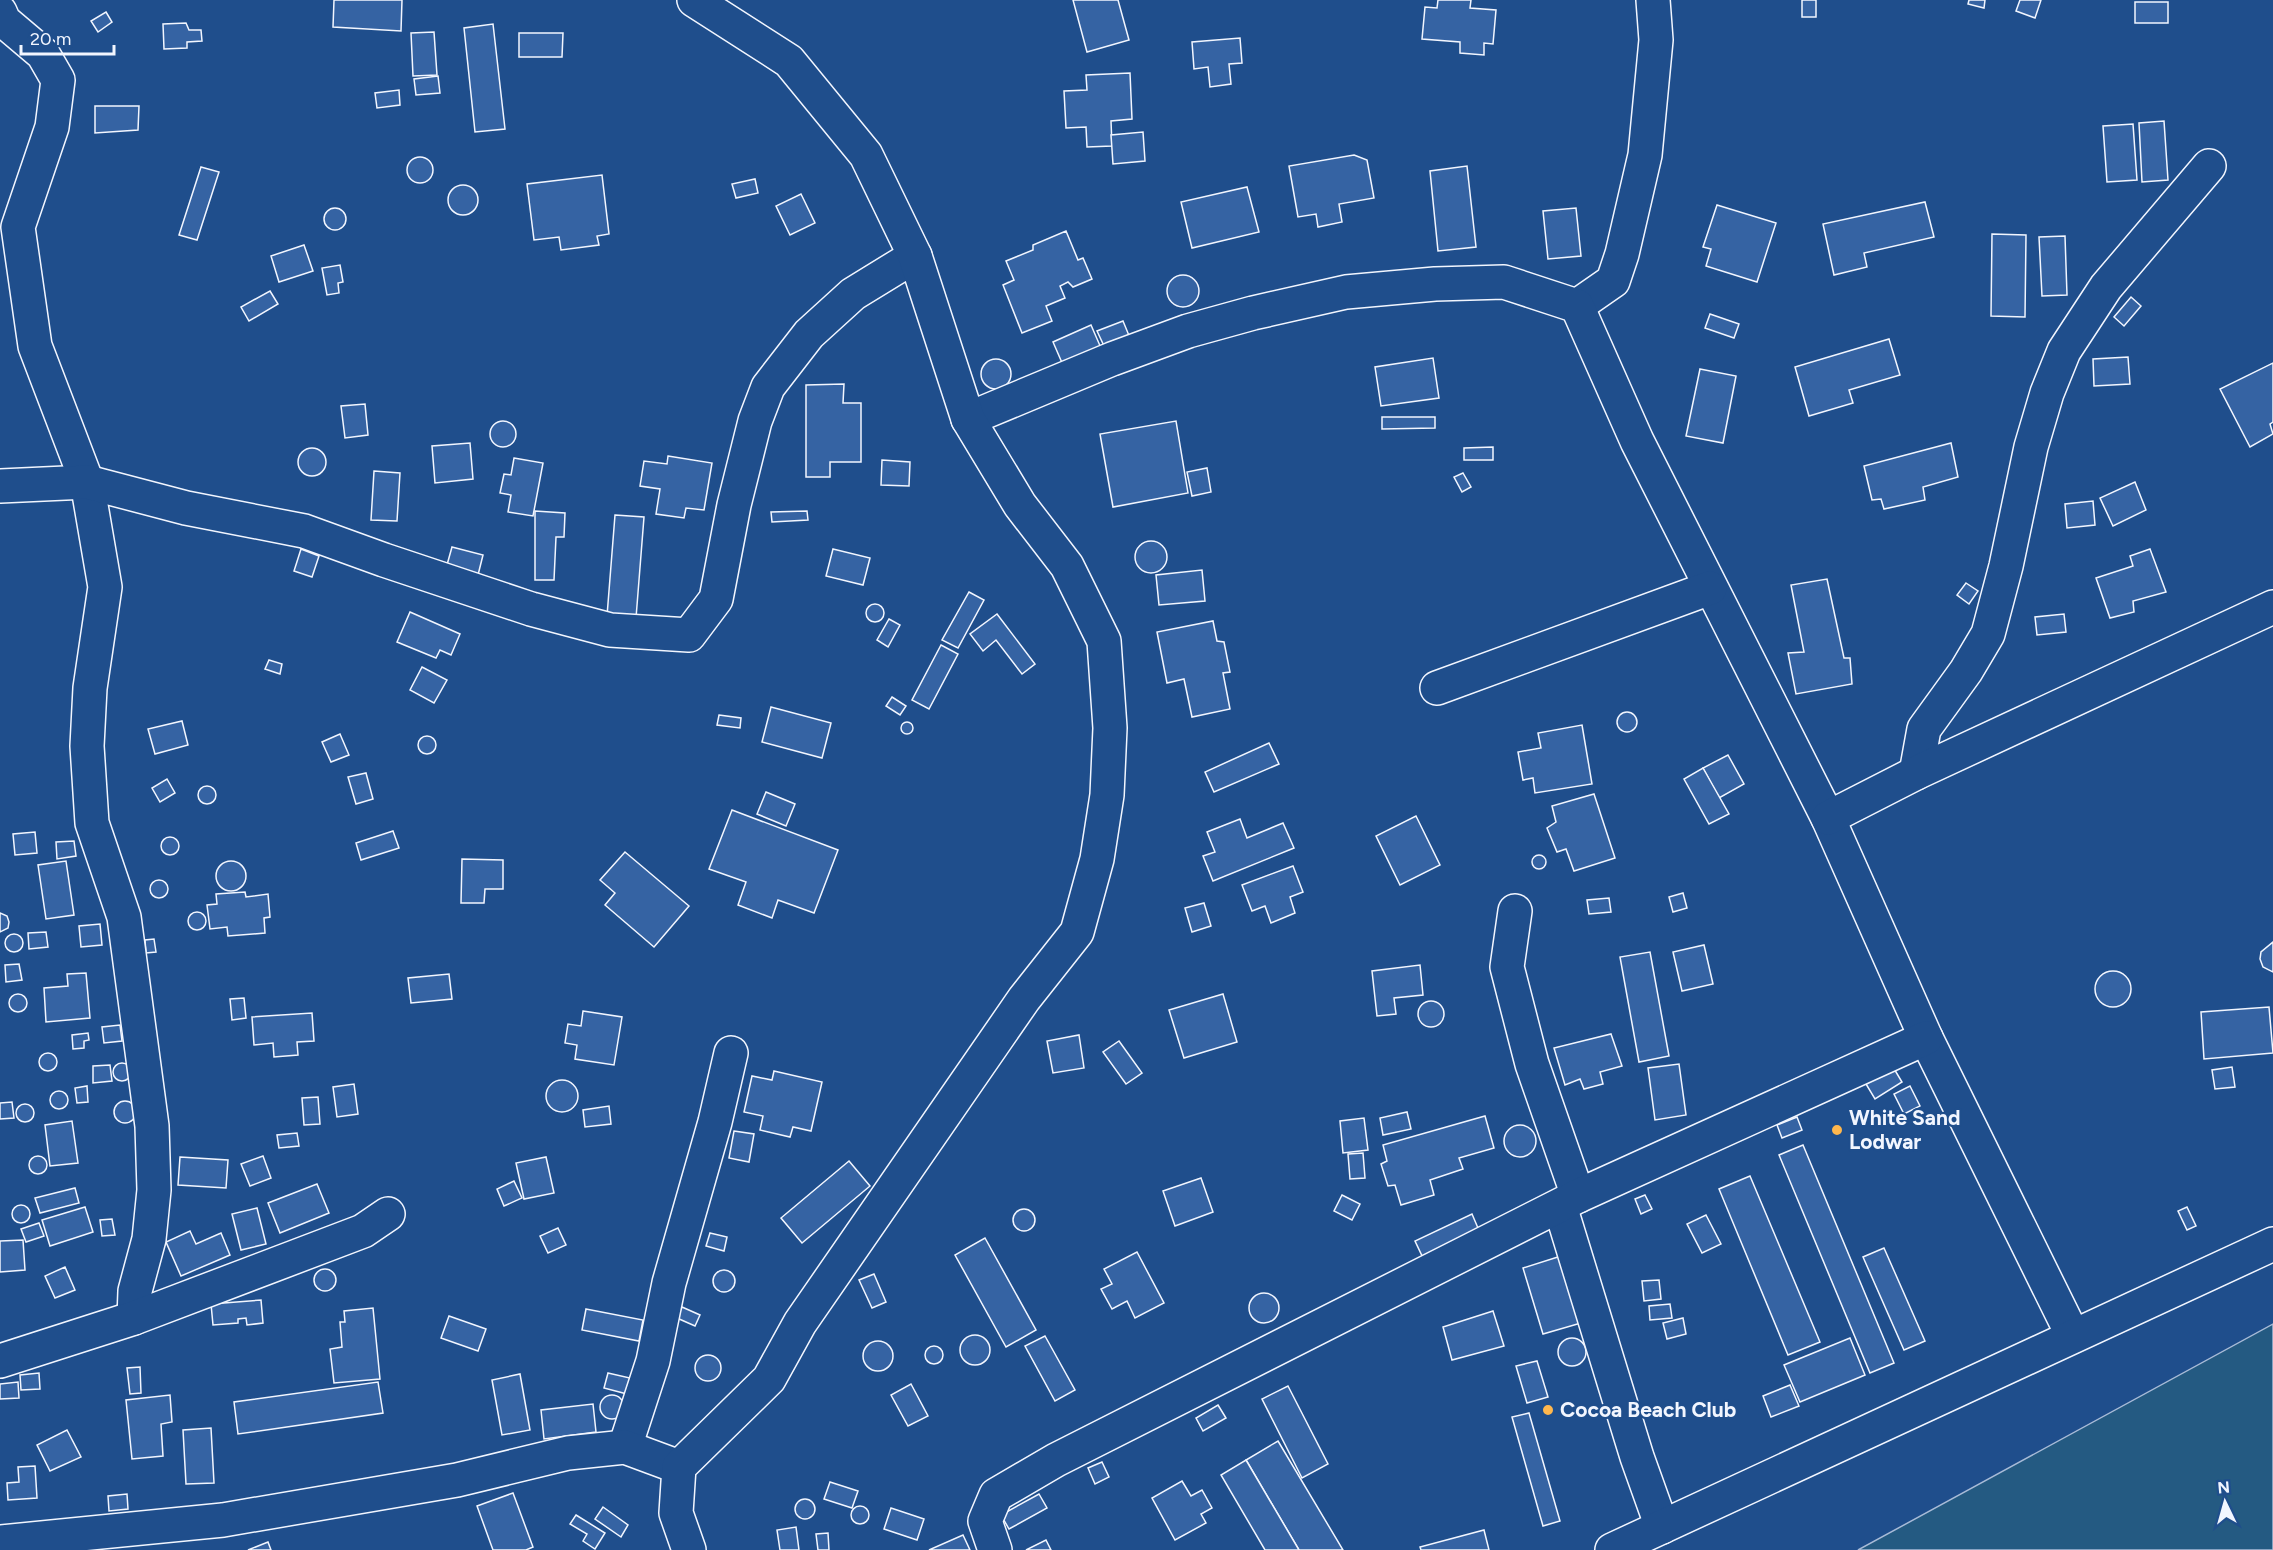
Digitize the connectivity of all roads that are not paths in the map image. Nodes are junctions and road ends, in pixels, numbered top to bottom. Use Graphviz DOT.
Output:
graph roads {
  1 [pos="694,0"];
  2 [pos="1653,0"];
  3 [pos="0,12"];
  4 [pos="2209,166"];
  5 [pos="915,256"];
  6 [pos="1577,306"];
  7 [pos="968,419"];
  8 [pos="87,482"];
  9 [pos="0,486"];
  10 [pos="1710,588"];
  11 [pos="2273,607"];
  12 [pos="1437,688"];
  13 [pos="1916,773"];
  14 [pos="1828,818"];
  15 [pos="1515,911"];
  16 [pos="1926,1038"];
  17 [pos="731,1053"];
  18 [pos="1569,1201"];
  19 [pos="388,1214"];
  20 [pos="2273,1244"];
  21 [pos="134,1318"];
  22 [pos="2073,1336"];
  23 [pos="0,1361"];
  24 [pos="625,1448"];
  25 [pos="679,1467"];
  26 [pos="1662,1527"];
  27 [pos="0,1542"];
  28 [pos="689,1550"];
  29 [pos="995,1550"];
  30 [pos="1612,1550"];
  1 -- 5 [label="street"];
  2 -- 6 [label="street"];
  3 -- 8 [label="street"];
  4 -- 13 [label="street"];
  5 -- 7 [label="street"];
  5 -- 8 [label="street"];
  6 -- 7 [label="street"];
  6 -- 10 [label="street"];
  7 -- 25 [label="street"];
  8 -- 9 [label="street"];
  8 -- 21 [label="street"];
  10 -- 12 [label="street"];
  10 -- 14 [label="street"];
  11 -- 13 [label="street"];
  13 -- 14 [label="street"];
  14 -- 16 [label="street"];
  15 -- 18 [label="street"];
  16 -- 18 [label="street"];
  16 -- 22 [label="street"];
  17 -- 24 [label="street"];
  18 -- 26 [label="street"];
  18 -- 29 [label="street"];
  19 -- 21 [label="street"];
  20 -- 22 [label="street"];
  21 -- 23 [label="street"];
  22 -- 26 [label="street"];
  24 -- 25 [label="street"];
  24 -- 27 [label="street"];
  25 -- 28 [label="street"];
  26 -- 30 [label="street"];
}
